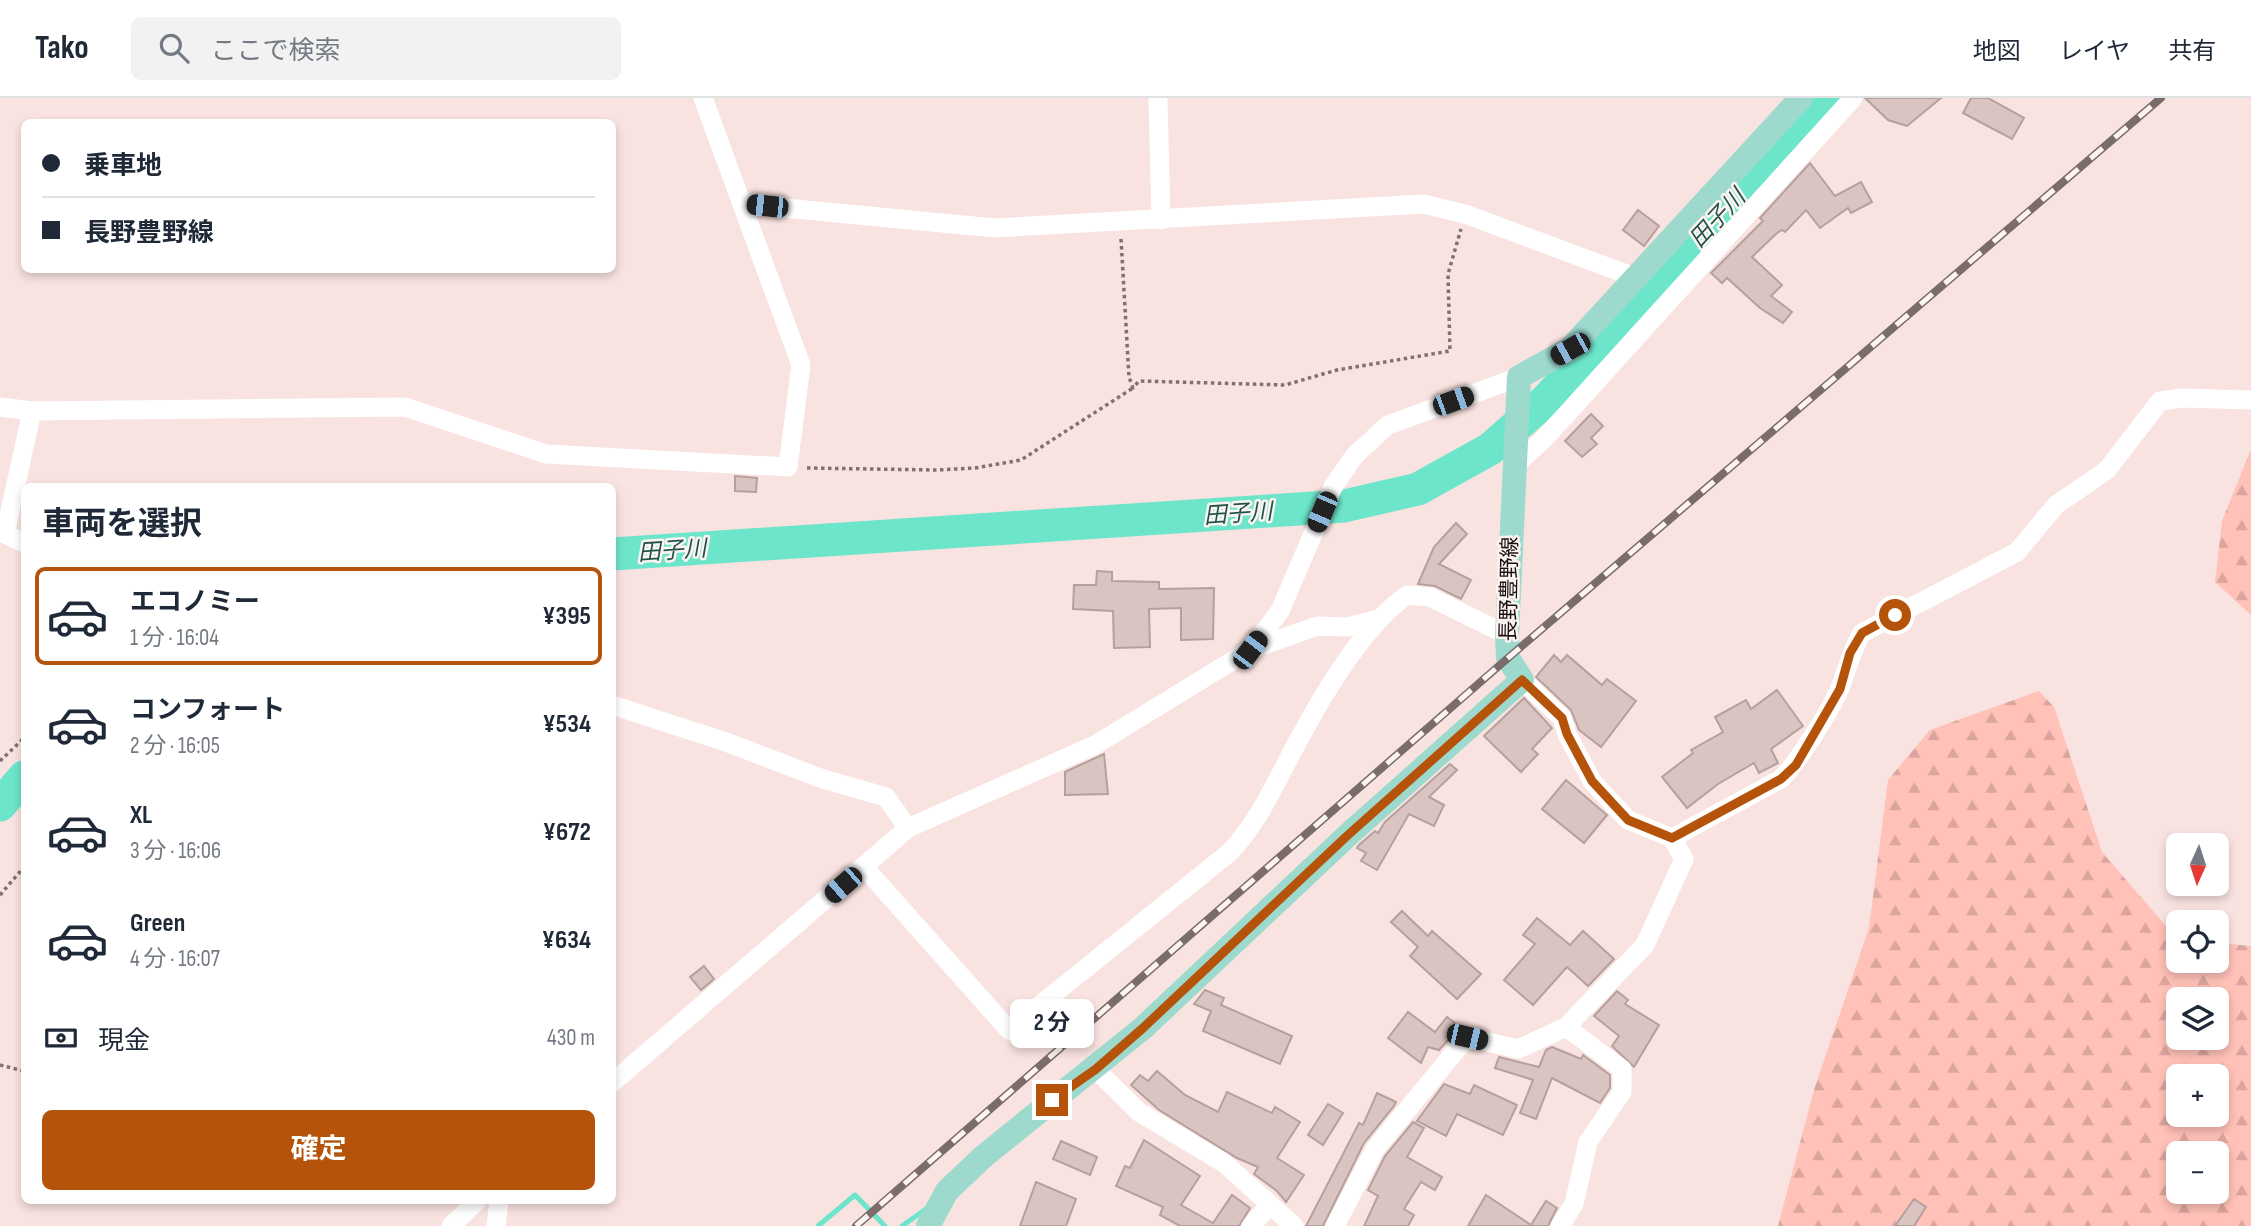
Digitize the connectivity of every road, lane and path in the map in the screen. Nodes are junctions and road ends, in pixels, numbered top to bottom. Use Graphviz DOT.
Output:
graph roads {
  1 [pos="702,98"];
  2 [pos="1158,98"];
  3 [pos="1801,98"];
  4 [pos="1839,104"];
  5 [pos="742,204"];
  6 [pos="1465,214"];
  7 [pos="1161,220"];
  8 [pos="1120,221"];
  9 [pos="1637,278"];
  10 [pos="1519,377"];
  11 [pos="1133,388"];
  12 [pos="2251,400"];
  13 [pos="0,407"];
  14 [pos="32,411"];
  15 [pos="1515,460"];
  16 [pos="788,467"];
  17 [pos="21,542"];
  18 [pos="1379,619"];
  19 [pos="1507,635"];
  20 [pos="1250,650"];
  21 [pos="1522,680"];
  22 [pos="616,706"];
  23 [pos="21,741"];
  24 [pos="0,761"];
  25 [pos="908,828"];
  26 [pos="1672,838"];
  27 [pos="864,867"];
  28 [pos="21,870"];
  29 [pos="0,895"];
  30 [pos="1566,1027"];
  31 [pos="0,1065"];
  32 [pos="21,1069"];
  33 [pos="1096,1069"];
  34 [pos="616,1080"];
  35 [pos="474,1204"];
  36 [pos="499,1204"];
  37 [pos="1269,1206"];
  38 [pos="451,1226"];
  39 [pos="496,1226"];
  40 [pos="928,1226"];
  41 [pos="1251,1226"];
  42 [pos="1294,1226"];
  43 [pos="1335,1226"];
  44 [pos="1560,1226"];
  1 -- 5 [label="street"];
  2 -- 7 [label="street"];
  3 -- 9 [label="main road"];
  4 -- 15 [label="street"];
  5 -- 8 [label="street"];
  5 -- 16 [label="street"];
  6 -- 7 [label="street"];
  6 -- 9 [label="street"];
  6 -- 11 [label="path"];
  7 -- 8 [label="street"];
  8 -- 11 [label="path"];
  9 -- 10 [label="main road"];
  10 -- 15 [label="main road, 長野豊野線"];
  10 -- 20 [label="street"];
  11 -- 16 [label="path"];
  12 -- 26 [label="street"];
  13 -- 14 [label="street"];
  14 -- 16 [label="street"];
  14 -- 17 [label="street"];
  15 -- 19 [label="main road, 長野豊野線"];
  18 -- 19 [label="street"];
  18 -- 20 [label="street"];
  18 -- 27 [label="street"];
  19 -- 21 [label="main road, 長野豊野線"];
  20 -- 25 [label="street"];
  21 -- 26 [label="street"];
  21 -- 33 [label="main road"];
  22 -- 25 [label="street"];
  23 -- 24 [label="path"];
  25 -- 27 [label="street"];
  26 -- 30 [label="street"];
  27 -- 34 [label="street"];
  28 -- 29 [label="path"];
  30 -- 43 [label="street"];
  30 -- 44 [label="street"];
  31 -- 32 [label="path"];
  33 -- 37 [label="street"];
  33 -- 40 [label="main road"];
  35 -- 38 [label="street"];
  36 -- 39 [label="street"];
  37 -- 41 [label="street"];
  37 -- 42 [label="street"];
}
